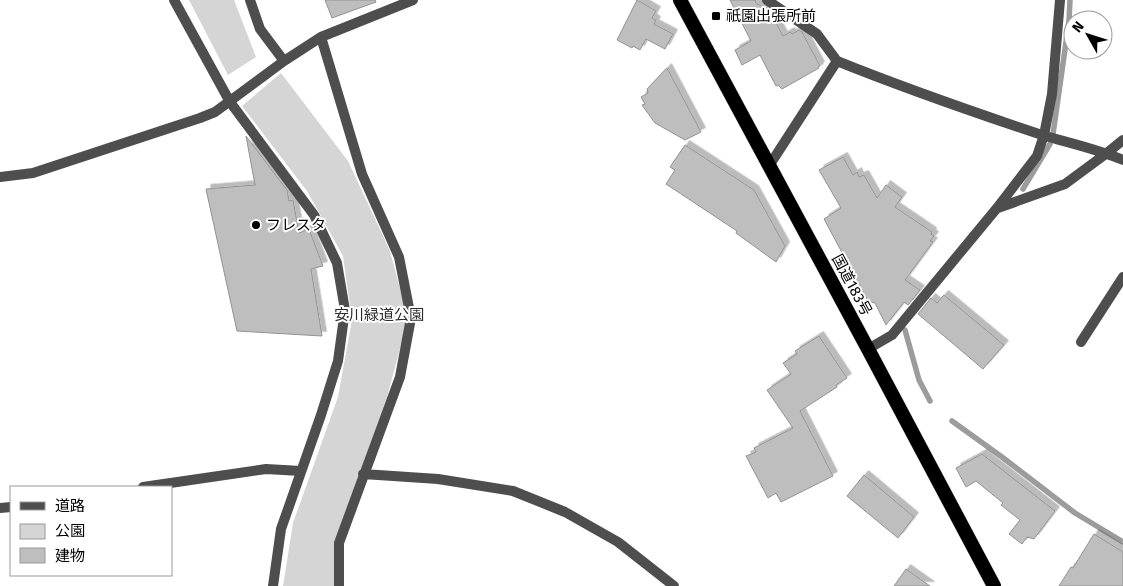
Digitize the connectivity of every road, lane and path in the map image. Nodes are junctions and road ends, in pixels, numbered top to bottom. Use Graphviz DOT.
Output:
graph roads {
  1 [pos="174,0"];
  2 [pos="250,0"];
  3 [pos="413,0"];
  4 [pos="680,0"];
  5 [pos="767,0"];
  6 [pos="1060,0"];
  7 [pos="321,37"];
  8 [pos="284,61"];
  9 [pos="837,61"];
  10 [pos="230,102"];
  11 [pos="1044,135"];
  12 [pos="1123,140"];
  13 [pos="1107,153"];
  14 [pos="1123,160"];
  15 [pos="768,166"];
  16 [pos="0,177"];
  17 [pos="997,208"];
  18 [pos="1123,277"];
  19 [pos="1080,342"];
  20 [pos="868,349"];
  21 [pos="301,471"];
  22 [pos="363,474"];
  23 [pos="150,486"];
  24 [pos="273,586"];
  25 [pos="340,586"];
  26 [pos="674,586"];
  27 [pos="994,586"];
  1 -- 10 [label="street"];
  2 -- 8 [label="street"];
  3 -- 7 [label="street"];
  4 -- 15 [label="highway, 国道183号"];
  5 -- 9 [label="street"];
  6 -- 11 [label="street"];
  7 -- 8 [label="street"];
  7 -- 22 [label="street"];
  8 -- 10 [label="street"];
  9 -- 11 [label="street"];
  9 -- 15 [label="street"];
  10 -- 16 [label="street"];
  10 -- 21 [label="street"];
  11 -- 13 [label="street"];
  11 -- 17 [label="street"];
  12 -- 13 [label="street"];
  13 -- 14 [label="street"];
  13 -- 17 [label="street"];
  15 -- 20 [label="highway, 国道183号"];
  17 -- 20 [label="street"];
  18 -- 19 [label="street"];
  20 -- 27 [label="highway, 国道183号"];
  21 -- 23 [label="street"];
  21 -- 24 [label="street"];
  22 -- 25 [label="street"];
  22 -- 26 [label="street"];
}
